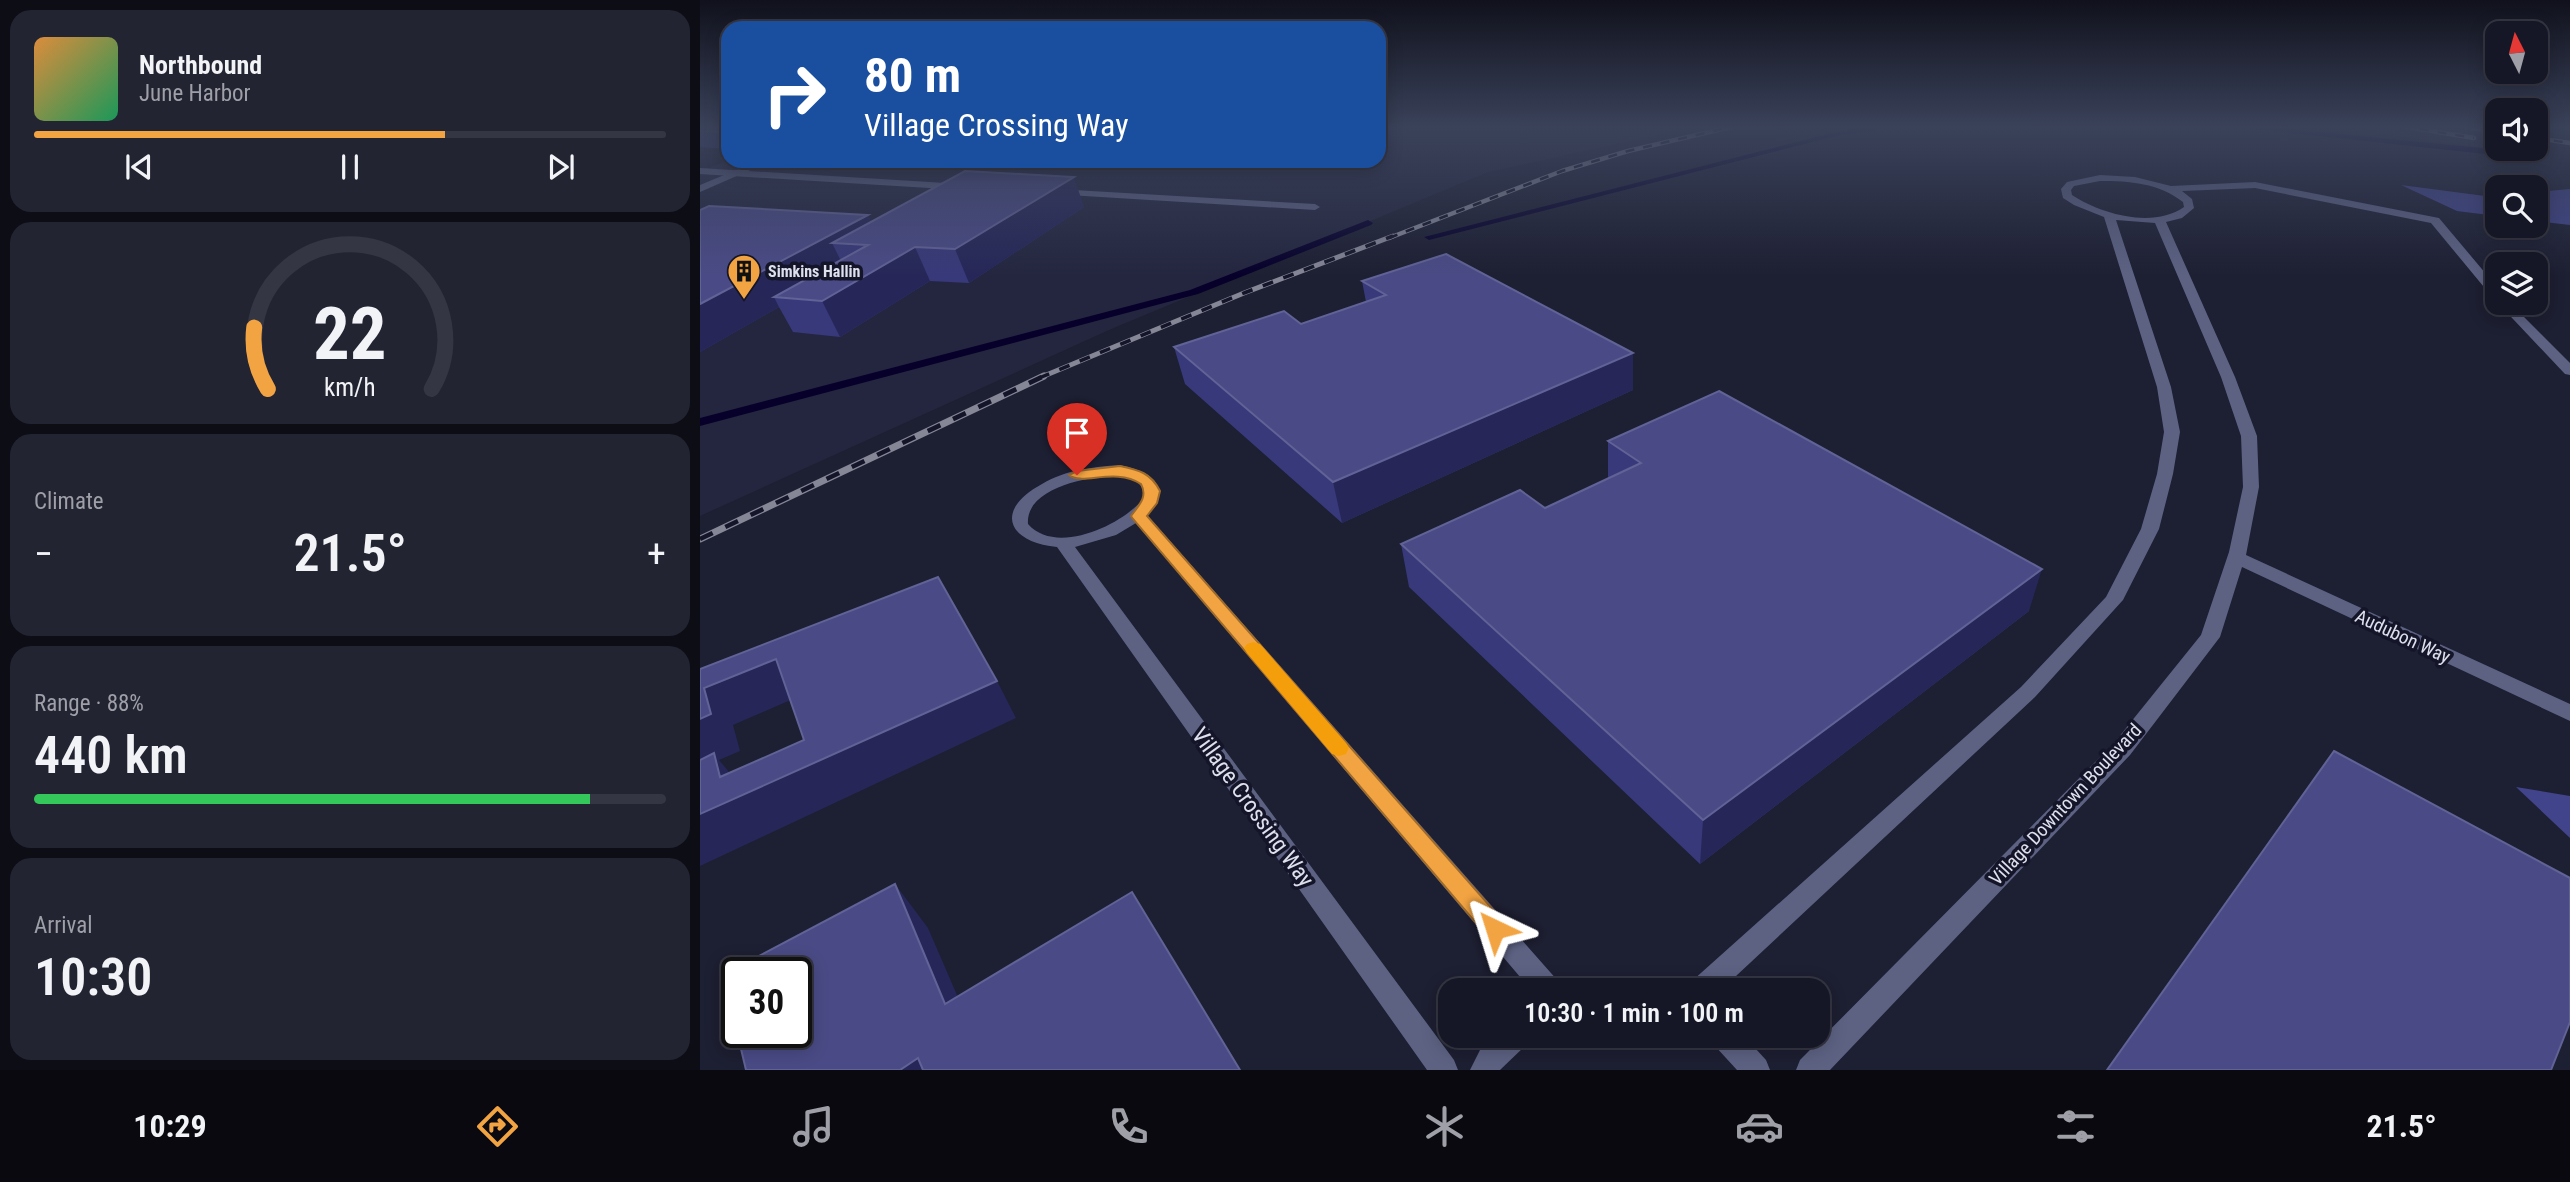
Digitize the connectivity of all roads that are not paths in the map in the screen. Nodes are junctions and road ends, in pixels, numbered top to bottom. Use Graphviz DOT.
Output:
graph roads {
  1 [pos="730,176"];
  2 [pos="787,176"];
  3 [pos="978,187"];
  4 [pos="700,188"];
  5 [pos="2169,189"];
  6 [pos="1045,191"];
  7 [pos="1315,207"];
  8 [pos="2109,215"];
  9 [pos="2159,219"];
  10 [pos="2485,280"];
  11 [pos="2515,315"];
  12 [pos="2570,372"];
  13 [pos="1139,516"];
  14 [pos="1063,543"];
  15 [pos="2237,558"];
  16 [pos="2570,713"];
  17 [pos="1538,978"];
  18 [pos="1715,978"];
  19 [pos="1502,1048"];
  20 [pos="1736,1048"];
  21 [pos="1444,1070"];
  22 [pos="1484,1070"];
  23 [pos="1756,1070"];
  24 [pos="1810,1070"];
  1 -- 4 [label="street"];
  2 -- 3 [label="street"];
  5 -- 8 [label="street"];
  5 -- 9 [label="street"];
  5 -- 10 [label="street"];
  6 -- 7 [label="street"];
  8 -- 9 [label="street"];
  8 -- 18 [label="street"];
  9 -- 15 [label="street, Village Downtown Boulevard"];
  11 -- 12 [label="street"];
  13 -- 14 [label="street"];
  13 -- 14 [label="street"];
  13 -- 17 [label="street"];
  14 -- 21 [label="street, Village Crossing Way"];
  15 -- 16 [label="street, Audubon Way"];
  15 -- 24 [label="street, Village Downtown Boulevard"];
  19 -- 22 [label="street"];
  20 -- 23 [label="street"];
}
